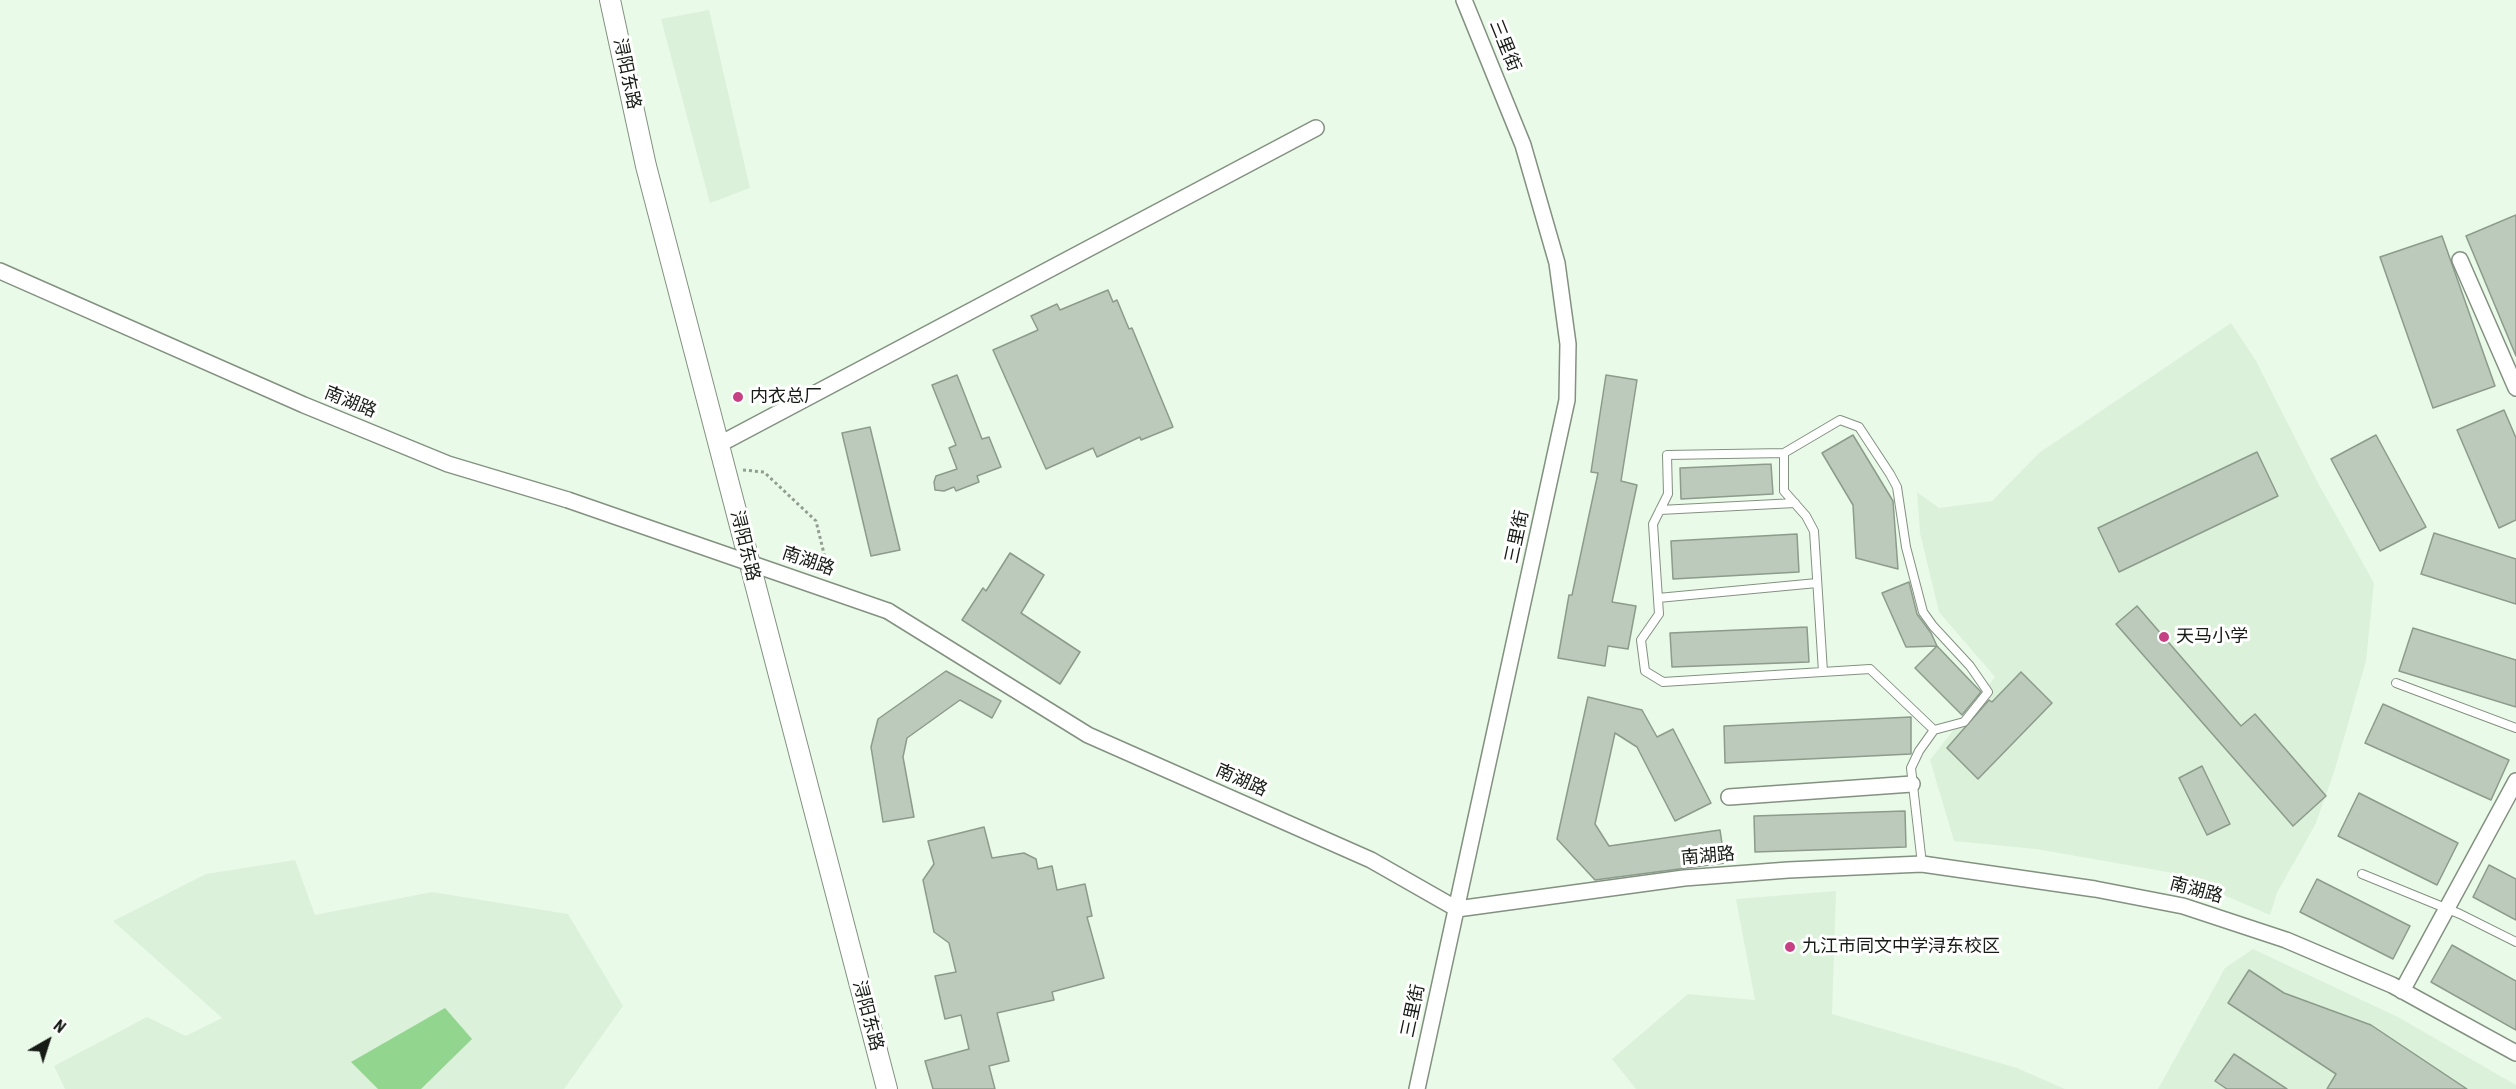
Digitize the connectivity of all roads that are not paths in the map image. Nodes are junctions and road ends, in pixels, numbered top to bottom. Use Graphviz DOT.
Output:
graph roads {
  1 [pos="610,0"];
  2 [pos="1464,0"];
  3 [pos="1316,128"];
  4 [pos="2460,260"];
  5 [pos="0,271"];
  6 [pos="2516,388"];
  7 [pos="718,445"];
  8 [pos="1784,453"];
  9 [pos="1795,503"];
  10 [pos="1660,510"];
  11 [pos="1817,583"];
  12 [pos="1658,598"];
  13 [pos="1823,672"];
  14 [pos="2396,683"];
  15 [pos="2516,728"];
  16 [pos="1934,730"];
  17 [pos="2516,781"];
  18 [pos="1912,784"];
  19 [pos="1729,797"];
  20 [pos="1922,864"];
  21 [pos="2362,874"];
  22 [pos="2446,908"];
  23 [pos="1457,909"];
  24 [pos="2516,942"];
  25 [pos="2402,990"];
  26 [pos="2516,1053"];
  27 [pos="887,1089"];
  28 [pos="1417,1089"];
  1 -- 7 [label="main road, 浔阳东路"];
  2 -- 23 [label="street, 三里街"];
  3 -- 7 [label="street"];
  4 -- 6 [label="street"];
  5 -- 23 [label="street, 南湖路, bridge"];
  7 -- 27 [label="main road, 浔阳东路"];
  8 -- 9 [label="lane"];
  8 -- 10 [label="lane"];
  8 -- 16 [label="lane"];
  9 -- 10 [label="lane"];
  9 -- 11 [label="lane"];
  10 -- 12 [label="lane"];
  11 -- 12 [label="lane"];
  11 -- 13 [label="lane"];
  12 -- 13 [label="lane"];
  13 -- 16 [label="lane"];
  14 -- 15 [label="lane"];
  16 -- 18 [label="lane"];
  17 -- 22 [label="street"];
  18 -- 19 [label="street"];
  18 -- 20 [label="lane"];
  20 -- 23 [label="street, 南湖路"];
  20 -- 25 [label="street, 南湖路"];
  21 -- 22 [label="lane"];
  22 -- 24 [label="lane"];
  22 -- 25 [label="street"];
  23 -- 28 [label="street, 三里街"];
  25 -- 26 [label="street, 南湖路"];
}
